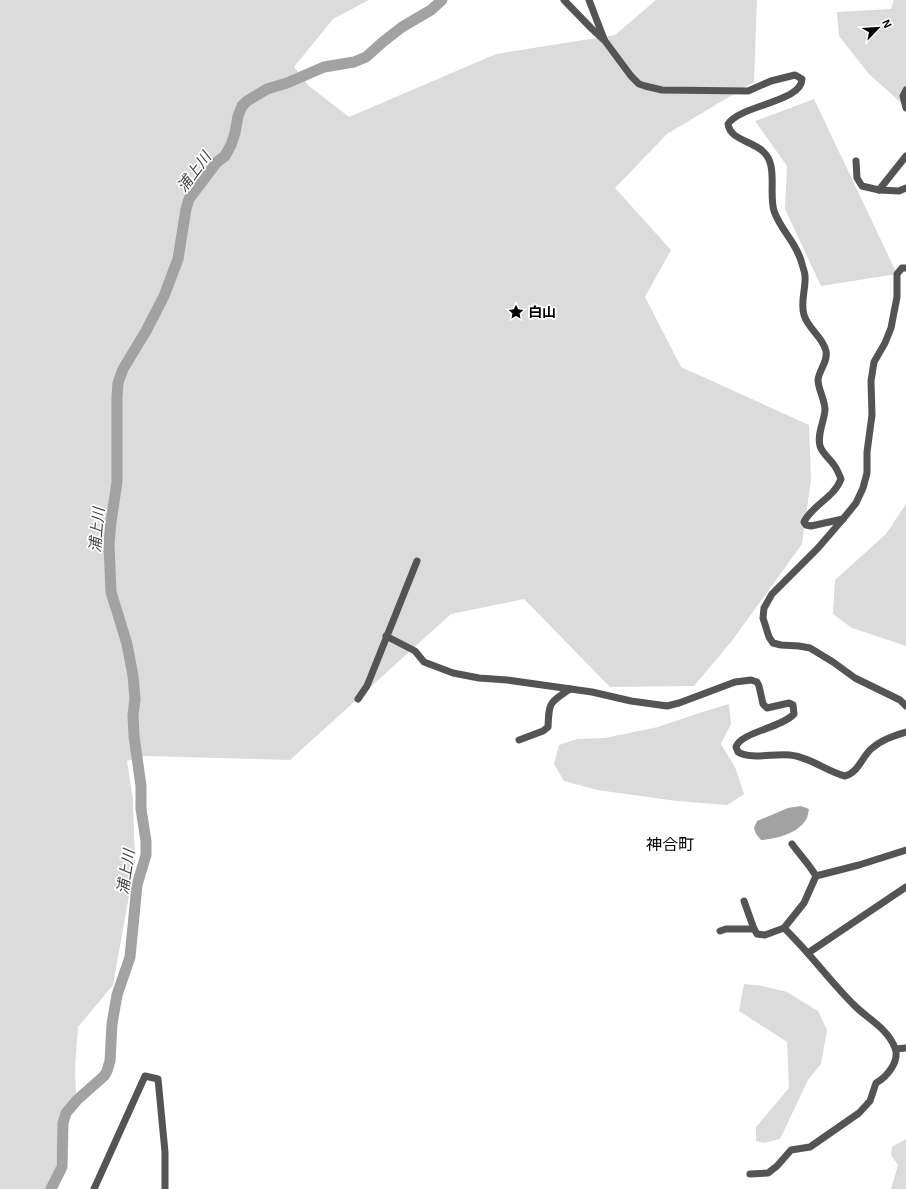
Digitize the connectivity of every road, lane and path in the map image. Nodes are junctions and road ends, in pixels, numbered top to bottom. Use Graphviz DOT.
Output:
graph roads {
  1 [pos="564,0"];
  2 [pos="589,0"];
  3 [pos="605,41"];
  4 [pos="906,90"];
  5 [pos="906,108"];
  6 [pos="906,156"];
  7 [pos="856,161"];
  8 [pos="906,188"];
  9 [pos="878,190"];
  10 [pos="906,268"];
  11 [pos="843,519"];
  12 [pos="417,561"];
  13 [pos="386,636"];
  14 [pos="570,689"];
  15 [pos="358,699"];
  16 [pos="906,706"];
  17 [pos="906,732"];
  18 [pos="519,740"];
  19 [pos="792,844"];
  20 [pos="906,850"];
  21 [pos="816,876"];
  22 [pos="906,887"];
  23 [pos="744,901"];
  24 [pos="784,928"];
  25 [pos="754,929"];
  26 [pos="720,931"];
  27 [pos="808,953"];
  28 [pos="906,1048"];
  29 [pos="896,1049"];
  30 [pos="750,1174"];
  31 [pos="94,1189"];
  32 [pos="165,1189"];
  1 -- 3 [label="street"];
  2 -- 3 [label="street"];
  3 -- 11 [label="street"];
  4 -- 5 [label="street"];
  6 -- 9 [label="street"];
  7 -- 9 [label="street"];
  8 -- 9 [label="street"];
  10 -- 11 [label="street"];
  11 -- 16 [label="street"];
  12 -- 13 [label="street"];
  13 -- 14 [label="street"];
  13 -- 15 [label="street"];
  14 -- 17 [label="street"];
  14 -- 18 [label="street"];
  19 -- 21 [label="street"];
  20 -- 21 [label="street"];
  21 -- 24 [label="street"];
  22 -- 27 [label="street"];
  23 -- 25 [label="street"];
  24 -- 25 [label="street"];
  24 -- 27 [label="street"];
  25 -- 26 [label="street"];
  27 -- 29 [label="street"];
  28 -- 29 [label="street"];
  29 -- 30 [label="street"];
  31 -- 32 [label="street"];
}
